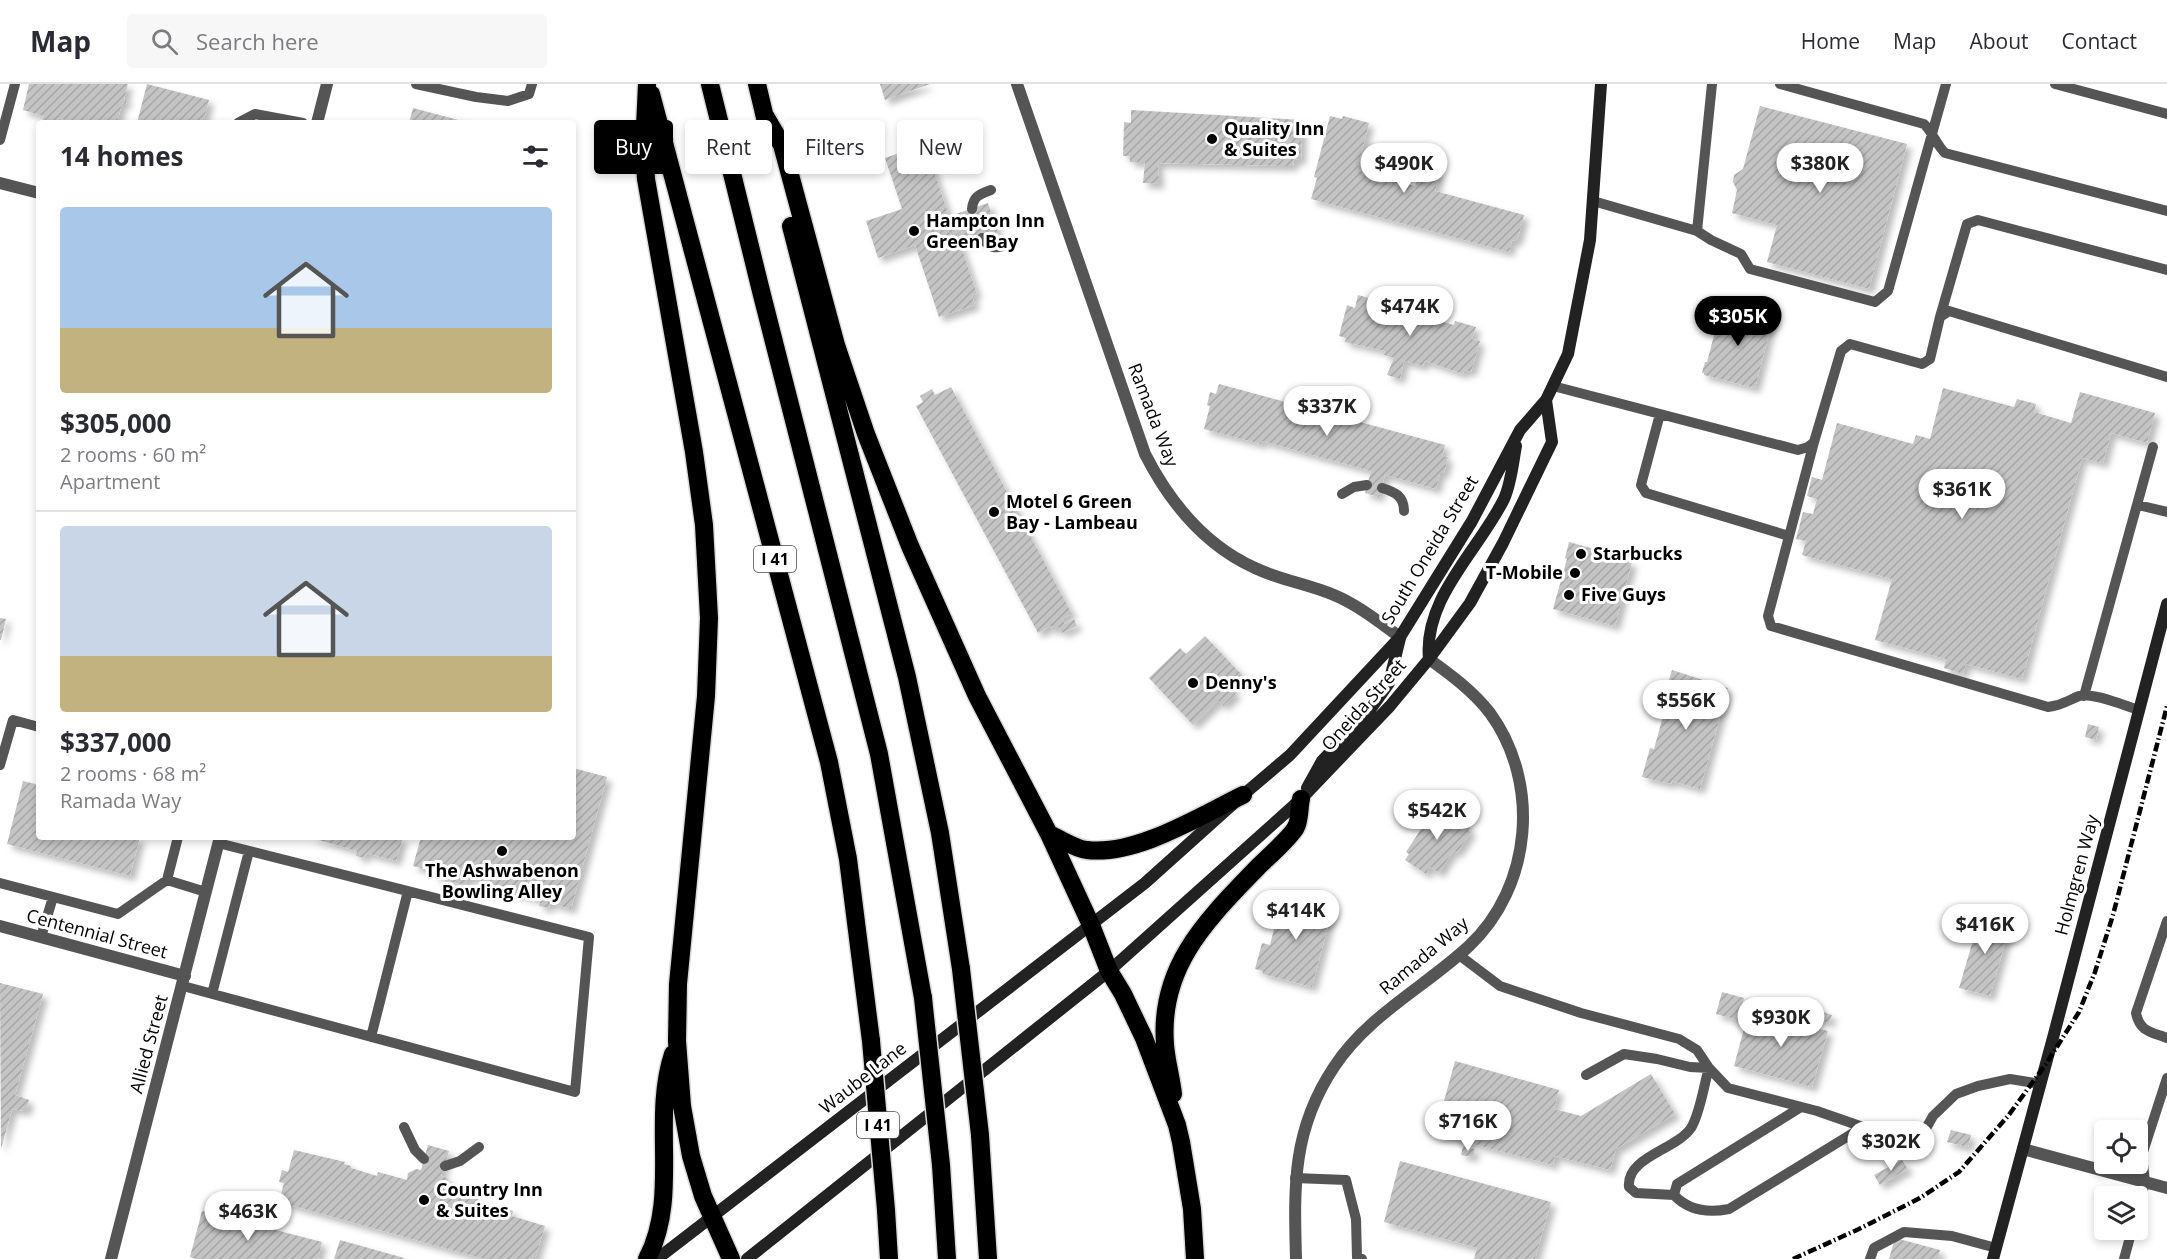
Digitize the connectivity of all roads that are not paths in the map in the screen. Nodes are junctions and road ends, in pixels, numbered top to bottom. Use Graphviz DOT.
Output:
graph roads {
  1 [pos="15,84"];
  2 [pos="327,84"];
  3 [pos="416,84"];
  4 [pos="532,84"];
  5 [pos="648,84"];
  6 [pos="711,84"];
  7 [pos="757,84"];
  8 [pos="1017,84"];
  9 [pos="1601,84"];
  10 [pos="1712,84"];
  11 [pos="1780,84"];
  12 [pos="1946,84"];
  13 [pos="2055,84"];
  14 [pos="764,114"];
  15 [pos="2167,114"];
  16 [pos="244,120"];
  17 [pos="287,120"];
  18 [pos="318,120"];
  19 [pos="1932,132"];
  20 [pos="0,140"];
  21 [pos="0,183"];
  22 [pos="991,190"];
  23 [pos="36,192"];
  24 [pos="1593,201"];
  25 [pos="972,209"];
  26 [pos="2167,211"];
  27 [pos="1697,231"];
  28 [pos="982,238"];
  29 [pos="1010,244"];
  30 [pos="2167,270"];
  31 [pos="1940,317"];
  32 [pos="2166,373"];
  33 [pos="1553,386"];
  34 [pos="1546,400"];
  35 [pos="1660,414"];
  36 [pos="1520,430"];
  37 [pos="1814,442"];
  38 [pos="2153,447"];
  39 [pos="1367,485"];
  40 [pos="1382,488"];
  41 [pos="1342,494"];
  42 [pos="2138,504"];
  43 [pos="1404,511"];
  44 [pos="2167,512"];
  45 [pos="1789,536"];
  46 [pos="2167,604"];
  47 [pos="1400,637"];
  48 [pos="1429,658"];
  49 [pos="2084,696"];
  50 [pos="2139,710"];
  51 [pos="36,726"];
  52 [pos="0,765"];
  53 [pos="1243,795"];
  54 [pos="1301,800"];
  55 [pos="1049,834"];
  56 [pos="177,840"];
  57 [pos="219,840"];
  58 [pos="249,851"];
  59 [pos="167,880"];
  60 [pos="0,883"];
  61 [pos="408,891"];
  62 [pos="206,892"];
  63 [pos="53,897"];
  64 [pos="2167,921"];
  65 [pos="1091,925"];
  66 [pos="0,926"];
  67 [pos="41,937"];
  68 [pos="1459,955"];
  69 [pos="1109,971"];
  70 [pos="184,981"];
  71 [pos="212,994"];
  72 [pos="370,1037"];
  73 [pos="2167,1038"];
  74 [pos="677,1041"];
  75 [pos="1709,1068"];
  76 [pos="1586,1075"];
  77 [pos="2167,1078"];
  78 [pos="2041,1084"];
  79 [pos="1801,1107"];
  80 [pos="1177,1125"];
  81 [pos="404,1127"];
  82 [pos="1863,1127"];
  83 [pos="479,1147"];
  84 [pos="2023,1149"];
  85 [pos="424,1159"];
  86 [pos="445,1166"];
  87 [pos="1295,1178"];
  88 [pos="2145,1182"];
  89 [pos="2144,1186"];
  90 [pos="2167,1188"];
  91 [pos="1674,1195"];
  92 [pos="712,1217"];
  93 [pos="2129,1240"];
  94 [pos="1994,1253"];
  95 [pos="111,1259"];
  96 [pos="647,1259"];
  97 [pos="657,1259"];
  98 [pos="731,1259"];
  99 [pos="747,1259"];
  100 [pos="889,1259"];
  101 [pos="947,1259"];
  102 [pos="988,1259"];
  103 [pos="1196,1259"];
  104 [pos="1296,1259"];
  105 [pos="1362,1259"];
  106 [pos="1870,1259"];
  107 [pos="2124,1259"];
  1 -- 20 [label="lane"];
  2 -- 18 [label="street"];
  3 -- 4 [label="lane"];
  5 -- 74 [label="highway"];
  5 -- 100 [label="highway, I 41, bridge"];
  6 -- 101 [label="highway, bridge"];
  7 -- 14 [label="highway"];
  8 -- 47 [label="street, Ramada Way"];
  9 -- 24 [label="street, South Oneida Street"];
  10 -- 27 [label="lane"];
  11 -- 19 [label="lane"];
  12 -- 19 [label="lane"];
  13 -- 15 [label="lane"];
  14 -- 55 [label="highway"];
  14 -- 102 [label="highway, bridge"];
  16 -- 17 [label="lane"];
  19 -- 26 [label="lane"];
  19 -- 27 [label="lane"];
  21 -- 23 [label="street"];
  22 -- 25 [label="lane"];
  24 -- 27 [label="lane"];
  24 -- 33 [label="street, South Oneida Street"];
  28 -- 29 [label="lane"];
  30 -- 31 [label="lane"];
  31 -- 32 [label="lane"];
  31 -- 37 [label="lane"];
  33 -- 34 [label="street, South Oneida Street"];
  33 -- 35 [label="lane"];
  34 -- 36 [label="street, South Oneida Street"];
  34 -- 48 [label="street, Oneida Street"];
  35 -- 37 [label="lane"];
  35 -- 45 [label="lane"];
  36 -- 47 [label="street, South Oneida Street"];
  36 -- 48 [label="street"];
  37 -- 45 [label="lane"];
  38 -- 42 [label="lane"];
  39 -- 41 [label="lane"];
  40 -- 43 [label="lane"];
  42 -- 44 [label="lane"];
  42 -- 49 [label="lane"];
  45 -- 49 [label="lane"];
  46 -- 50 [label="street, Holmgren Way"];
  47 -- 53 [label="street, South Oneida Street"];
  47 -- 54 [label="street"];
  48 -- 54 [label="street, Oneida Street"];
  48 -- 68 [label="street, Ramada Way"];
  49 -- 50 [label="lane"];
  50 -- 78 [label="street, Holmgren Way"];
  51 -- 52 [label="lane"];
  53 -- 55 [label="highway"];
  53 -- 65 [label="street, South Oneida Street"];
  54 -- 69 [label="street, Oneida Street"];
  54 -- 80 [label="highway"];
  55 -- 65 [label="highway"];
  56 -- 59 [label="lane"];
  57 -- 58 [label="lane"];
  57 -- 62 [label="street, Allied Street"];
  58 -- 61 [label="lane"];
  58 -- 71 [label="lane"];
  59 -- 62 [label="lane"];
  59 -- 63 [label="lane"];
  60 -- 63 [label="lane"];
  61 -- 72 [label="lane"];
  61 -- 72 [label="lane"];
  62 -- 70 [label="street, Allied Street"];
  63 -- 67 [label="lane"];
  64 -- 73 [label="lane"];
  65 -- 69 [label="highway"];
  65 -- 92 [label="street, Waube Lane"];
  66 -- 67 [label="street, Centennial Street"];
  67 -- 70 [label="street, Centennial Street"];
  68 -- 75 [label="lane"];
  68 -- 87 [label="street, Ramada Way"];
  69 -- 80 [label="highway"];
  69 -- 99 [label="street"];
  70 -- 71 [label="lane"];
  70 -- 95 [label="street, Allied Street"];
  71 -- 72 [label="lane"];
  74 -- 92 [label="highway"];
  74 -- 96 [label="highway"];
  75 -- 76 [label="lane"];
  75 -- 79 [label="lane"];
  75 -- 91 [label="lane"];
  77 -- 88 [label="lane"];
  78 -- 82 [label="lane"];
  78 -- 84 [label="street, Holmgren Way"];
  79 -- 82 [label="lane"];
  79 -- 91 [label="lane"];
  80 -- 103 [label="highway"];
  81 -- 85 [label="lane"];
  82 -- 91 [label="lane"];
  83 -- 86 [label="lane"];
  84 -- 88 [label="street"];
  84 -- 94 [label="street, Holmgren Way"];
  87 -- 104 [label="street, Ramada Way"];
  87 -- 105 [label="lane"];
  88 -- 89 [label="lane"];
  88 -- 90 [label="street"];
  92 -- 97 [label="street, Waube Lane"];
  92 -- 98 [label="highway"];
  93 -- 107 [label="lane"];
  94 -- 106 [label="lane"];
}
